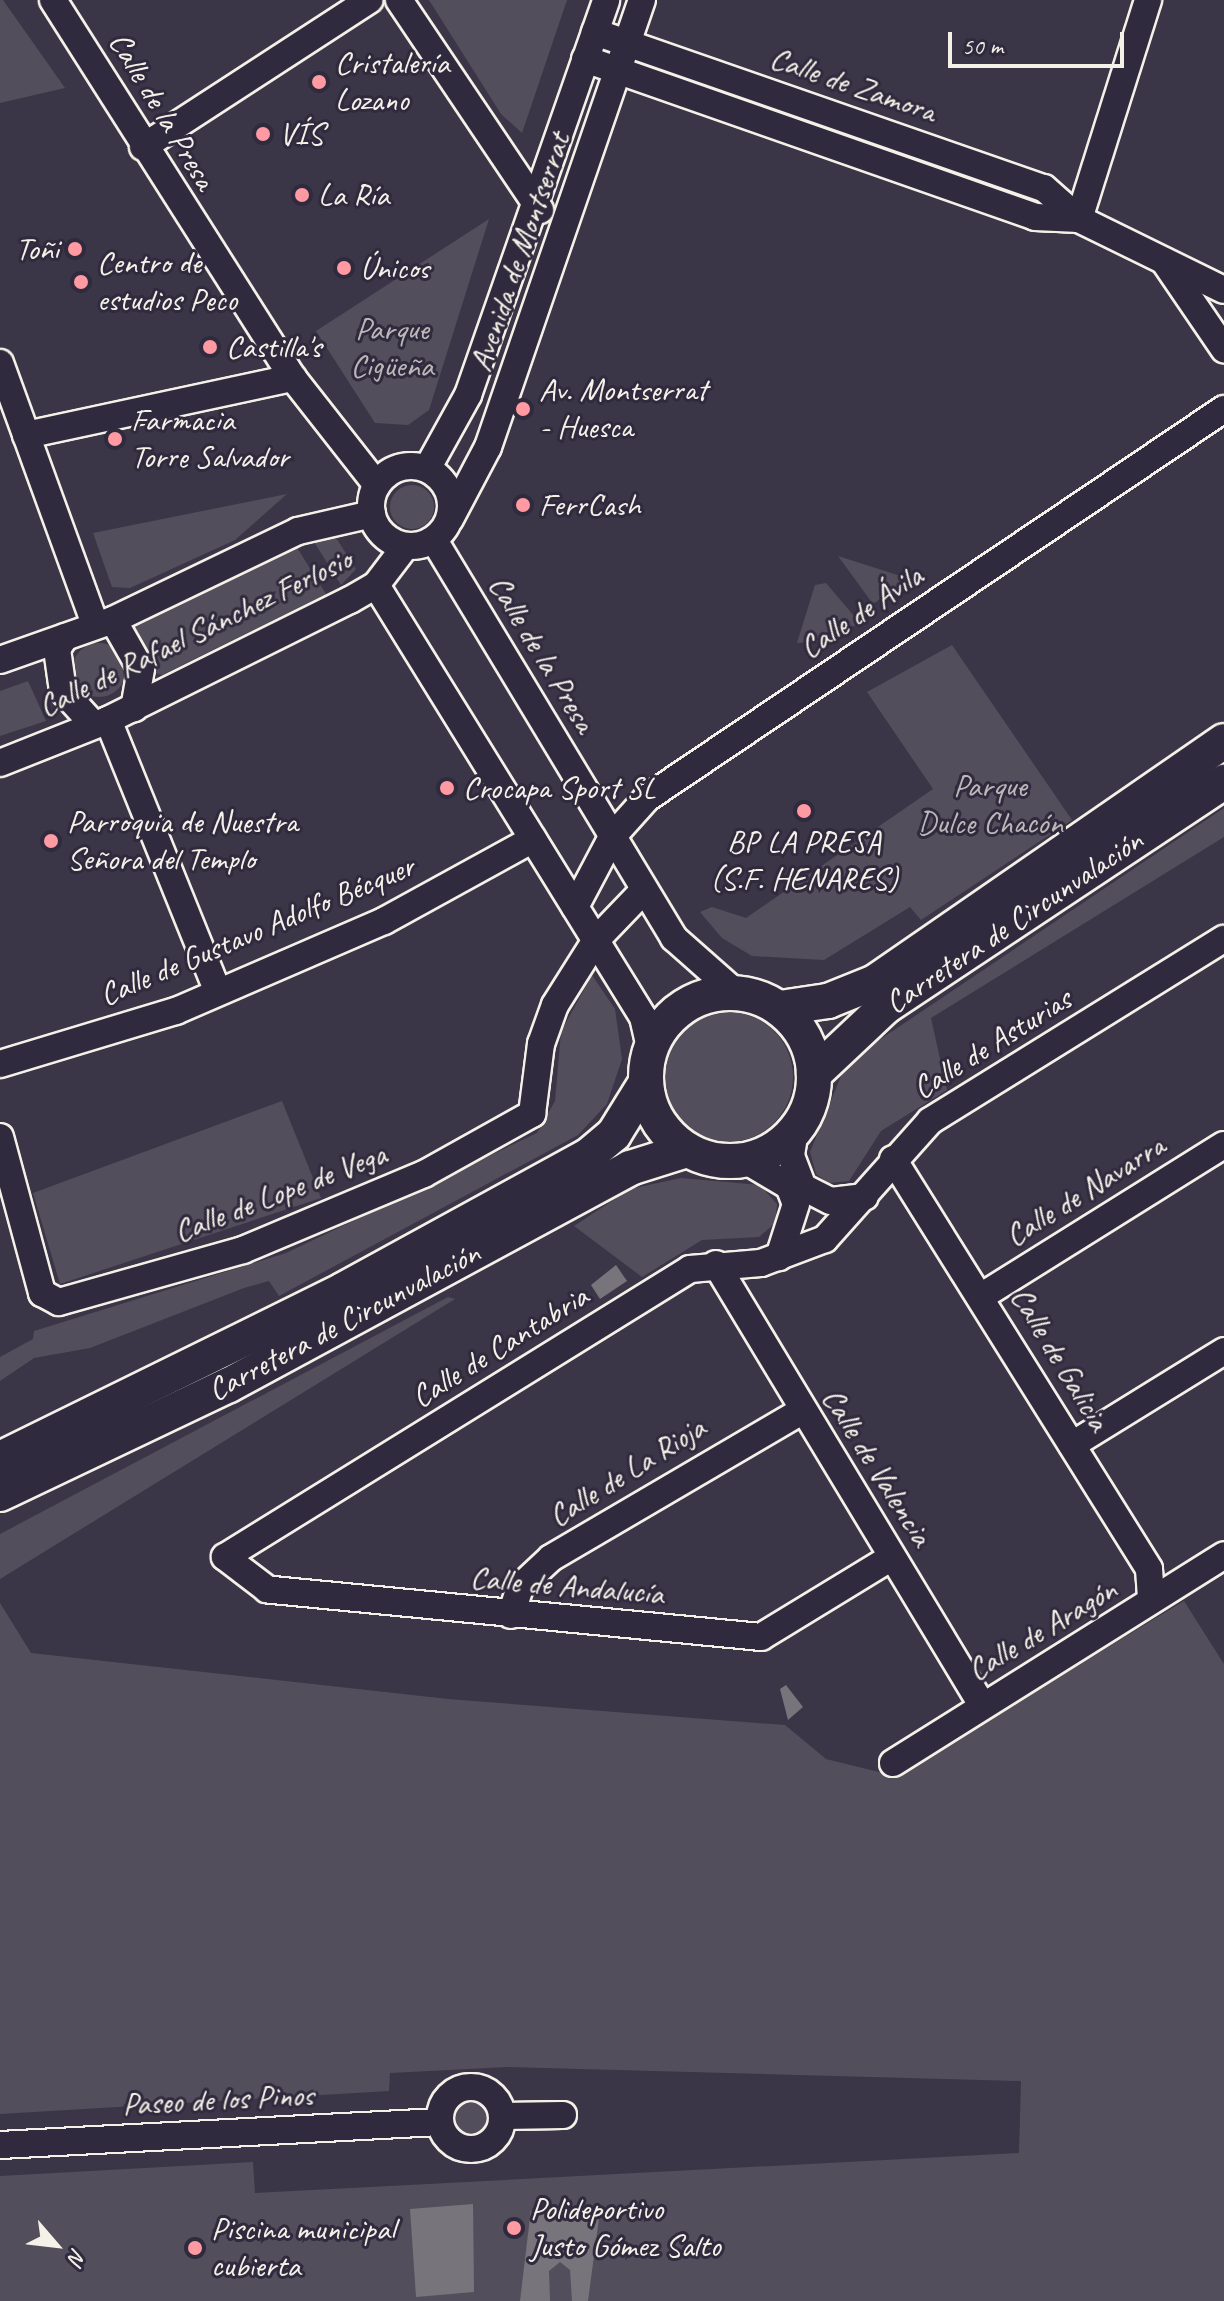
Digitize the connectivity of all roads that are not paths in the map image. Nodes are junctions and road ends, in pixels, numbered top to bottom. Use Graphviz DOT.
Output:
graph roads {
  1 [pos="53,0"];
  2 [pos="369,0"];
  3 [pos="399,0"];
  4 [pos="606,0"];
  5 [pos="642,0"];
  6 [pos="1148,0"];
  7 [pos="595,32"];
  8 [pos="627,43"];
  9 [pos="585,59"];
  10 [pos="618,70"];
  11 [pos="143,147"];
  12 [pos="535,202"];
  13 [pos="1079,219"];
  14 [pos="558,241"];
  15 [pos="1162,258"];
  16 [pos="1224,290"];
  17 [pos="1224,349"];
  18 [pos="0,363"];
  19 [pos="293,378"];
  20 [pos="1224,409"];
  21 [pos="26,435"];
  22 [pos="427,469"];
  23 [pos="377,485"];
  24 [pos="372,514"];
  25 [pos="442,530"];
  26 [pos="405,547"];
  27 [pos="376,585"];
  28 [pos="104,622"];
  29 [pos="65,637"];
  30 [pos="0,660"];
  31 [pos="134,708"];
  32 [pos="100,722"];
  33 [pos="1224,741"];
  34 [pos="0,763"];
  35 [pos="1224,782"];
  36 [pos="612,837"];
  37 [pos="533,839"];
  38 [pos="644,890"];
  39 [pos="575,907"];
  40 [pos="1224,939"];
  41 [pos="596,940"];
  42 [pos="218,992"];
  43 [pos="735,992"];
  44 [pos="780,1008"];
  45 [pos="650,1047"];
  46 [pos="0,1064"];
  47 [pos="814,1074"];
  48 [pos="645,1084"];
  49 [pos="795,1130"];
  50 [pos="0,1137"];
  51 [pos="1224,1145"];
  52 [pos="687,1150"];
  53 [pos="893,1159"];
  54 [pos="745,1160"];
  55 [pos="865,1197"];
  56 [pos="825,1239"];
  57 [pos="779,1257"];
  58 [pos="716,1264"];
  59 [pos="982,1296"];
  60 [pos="1224,1351"];
  61 [pos="802,1411"];
  62 [pos="1072,1445"];
  63 [pos="0,1459"];
  64 [pos="0,1494"];
  65 [pos="1224,1555"];
  66 [pos="225,1557"];
  67 [pos="892,1557"];
  68 [pos="1151,1599"];
  69 [pos="511,1615"];
  70 [pos="982,1705"];
  71 [pos="893,1763"];
  72 [pos="563,2115"];
  73 [pos="503,2116"];
  74 [pos="440,2122"];
  75 [pos="0,2145"];
  1 -- 11 [label="street, Calle de la Presa"];
  2 -- 11 [label="street"];
  3 -- 12 [label="street"];
  4 -- 7 [label="street, Avenida de Montserrat"];
  5 -- 8 [label="street, Avenida de Montserrat"];
  6 -- 13 [label="street"];
  7 -- 8 [label="street, Calle de Zamora"];
  7 -- 9 [label="street, Avenida de Montserrat"];
  8 -- 10 [label="street, Avenida de Montserrat"];
  8 -- 13 [label="street, Calle de Zamora"];
  9 -- 10 [label="street, Calle de Zamora"];
  9 -- 12 [label="street, Avenida de Montserrat"];
  10 -- 13 [label="street, Calle de Zamora"];
  10 -- 14 [label="street, Avenida de Montserrat"];
  11 -- 19 [label="street, Calle de la Presa"];
  12 -- 14 [label="street"];
  12 -- 22 [label="street, Avenida de Montserrat"];
  13 -- 15 [label="street, Calle de Zamora"];
  14 -- 25 [label="street, Avenida de Montserrat"];
  15 -- 16 [label="street, Calle de Zamora"];
  15 -- 17 [label="street"];
  18 -- 21 [label="street"];
  19 -- 21 [label="street"];
  19 -- 23 [label="street, Calle de la Presa"];
  20 -- 36 [label="street, Calle de Ávila"];
  21 -- 28 [label="street"];
  22 -- 23 [label="street"];
  22 -- 25 [label="street"];
  23 -- 24 [label="street"];
  24 -- 26 [label="street"];
  24 -- 28 [label="street, Calle de Rafael Sánchez Ferlosio"];
  25 -- 26 [label="street"];
  25 -- 36 [label="street, Calle de la Presa"];
  26 -- 27 [label="street, Calle de Rafael Sánchez Ferlosio"];
  27 -- 31 [label="street, Calle de Rafael Sánchez Ferlosio"];
  27 -- 37 [label="street"];
  28 -- 29 [label="street, Calle de Rafael Sánchez Ferlosio"];
  28 -- 31 [label="street"];
  29 -- 30 [label="street, Calle de Rafael Sánchez Ferlosio"];
  29 -- 32 [label="street"];
  31 -- 32 [label="street, Calle de Rafael Sánchez Ferlosio"];
  32 -- 34 [label="street, Calle de Rafael Sánchez Ferlosio"];
  32 -- 42 [label="street"];
  33 -- 44 [label="main road, Carretera de Circunvalación"];
  35 -- 47 [label="main road, Carretera de Circunvalación"];
  36 -- 38 [label="street, Calle de la Presa"];
  36 -- 39 [label="street, Calle de Ávila"];
  37 -- 39 [label="street"];
  37 -- 42 [label="street, Calle de Gustavo Adolfo Bécquer"];
  38 -- 41 [label="street"];
  38 -- 43 [label="street, Calle de la Presa"];
  39 -- 41 [label="street"];
  40 -- 53 [label="street, Calle de Asturias"];
  41 -- 45 [label="street"];
  41 -- 50 [label="street, Calle de Lope de Vega"];
  42 -- 46 [label="street, Calle de Gustavo Adolfo Bécquer"];
  43 -- 44 [label="main road"];
  43 -- 45 [label="main road"];
  44 -- 47 [label="main road"];
  45 -- 48 [label="main road"];
  47 -- 49 [label="main road"];
  48 -- 52 [label="main road"];
  48 -- 63 [label="main road, Carretera de Circunvalación"];
  49 -- 54 [label="main road"];
  49 -- 55 [label="street"];
  51 -- 59 [label="street, Calle de Navarra"];
  52 -- 54 [label="main road"];
  52 -- 64 [label="main road, Carretera de Circunvalación"];
  53 -- 55 [label="street, Calle de Asturias"];
  53 -- 59 [label="street, Calle de Galicia"];
  54 -- 57 [label="street"];
  55 -- 56 [label="street, Calle de Asturias"];
  56 -- 57 [label="street, Calle de Cantabria"];
  57 -- 58 [label="street, Calle de Cantabria"];
  58 -- 61 [label="street, Calle de Valencia"];
  58 -- 66 [label="street, Calle de Cantabria"];
  59 -- 62 [label="street, Calle de Galicia"];
  60 -- 62 [label="street"];
  61 -- 67 [label="street, Calle de Valencia"];
  61 -- 69 [label="street, Calle de La Rioja"];
  62 -- 68 [label="street, Calle de Galicia"];
  65 -- 68 [label="street, Calle de Aragón"];
  66 -- 69 [label="street, Calle de Andalucía"];
  67 -- 69 [label="street, Calle de Andalucía"];
  67 -- 70 [label="street, Calle de Valencia"];
  68 -- 70 [label="street, Calle de Aragón"];
  70 -- 71 [label="street, Calle de Aragón"];
  72 -- 73 [label="street"];
  73 -- 74 [label="street"];
  73 -- 74 [label="street"];
  74 -- 75 [label="street, Paseo de los Pinos"];
}
